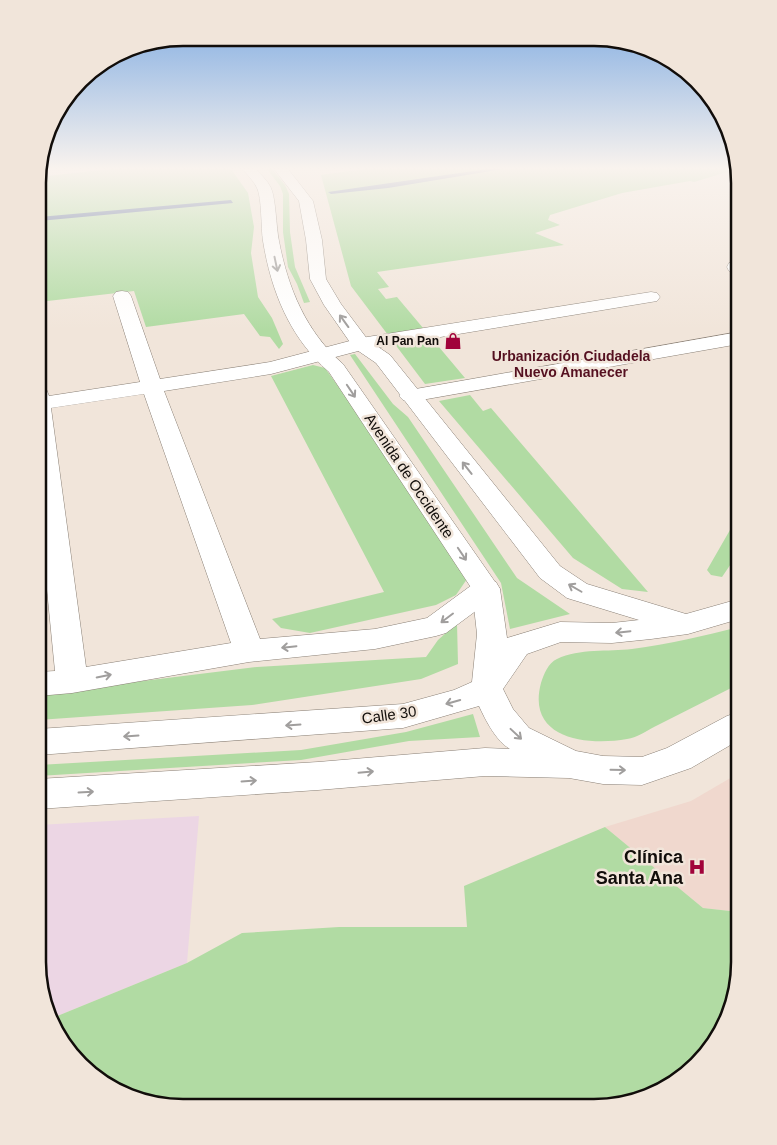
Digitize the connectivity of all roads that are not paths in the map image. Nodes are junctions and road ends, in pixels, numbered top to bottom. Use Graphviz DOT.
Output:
graph roads {
  1 [pos="269,222"];
  2 [pos="310,222"];
  3 [pos="122,296"];
  4 [pos="651,297"];
  5 [pos="731,339"];
  6 [pos="361,344"];
  7 [pos="320,354"];
  8 [pos="151,387"];
  9 [pos="410,396"];
  10 [pos="46,399"];
  11 [pos="46,460"];
  12 [pos="486,589"];
  13 [pos="730,612"];
  14 [pos="688,624"];
  15 [pos="249,652"];
  16 [pos="72,682"];
  17 [pos="46,684"];
  18 [pos="487,688"];
  19 [pos="731,734"];
  20 [pos="46,741"];
  21 [pos="569,764"];
  22 [pos="46,793"];
  1 -- 7 [label="main road, Avenida de Occidente, one-way"];
  6 -- 2 [label="main road, one-way"];
  3 -- 8 [label="main road"];
  4 -- 6 [label="main road"];
  5 -- 9 [label="main road"];
  6 -- 7 [label="main road"];
  6 -- 9 [label="main road"];
  7 -- 8 [label="main road"];
  7 -- 12 [label="main road, Avenida de Occidente, one-way"];
  8 -- 10 [label="main road"];
  8 -- 15 [label="main road"];
  14 -- 9 [label="main road, one-way"];
  11 -- 16 [label="main road"];
  12 -- 15 [label="main road, one-way"];
  12 -- 18 [label="main road, Avenida de Occidente"];
  13 -- 14 [label="main road, Calle 30"];
  14 -- 18 [label="main road, Calle 30, one-way"];
  16 -- 15 [label="main road, one-way"];
  16 -- 17 [label="main road"];
  18 -- 20 [label="main road, Calle 30, one-way"];
  18 -- 21 [label="main road, one-way"];
  21 -- 19 [label="main road, one-way"];
  22 -- 21 [label="main road, one-way"];
}
